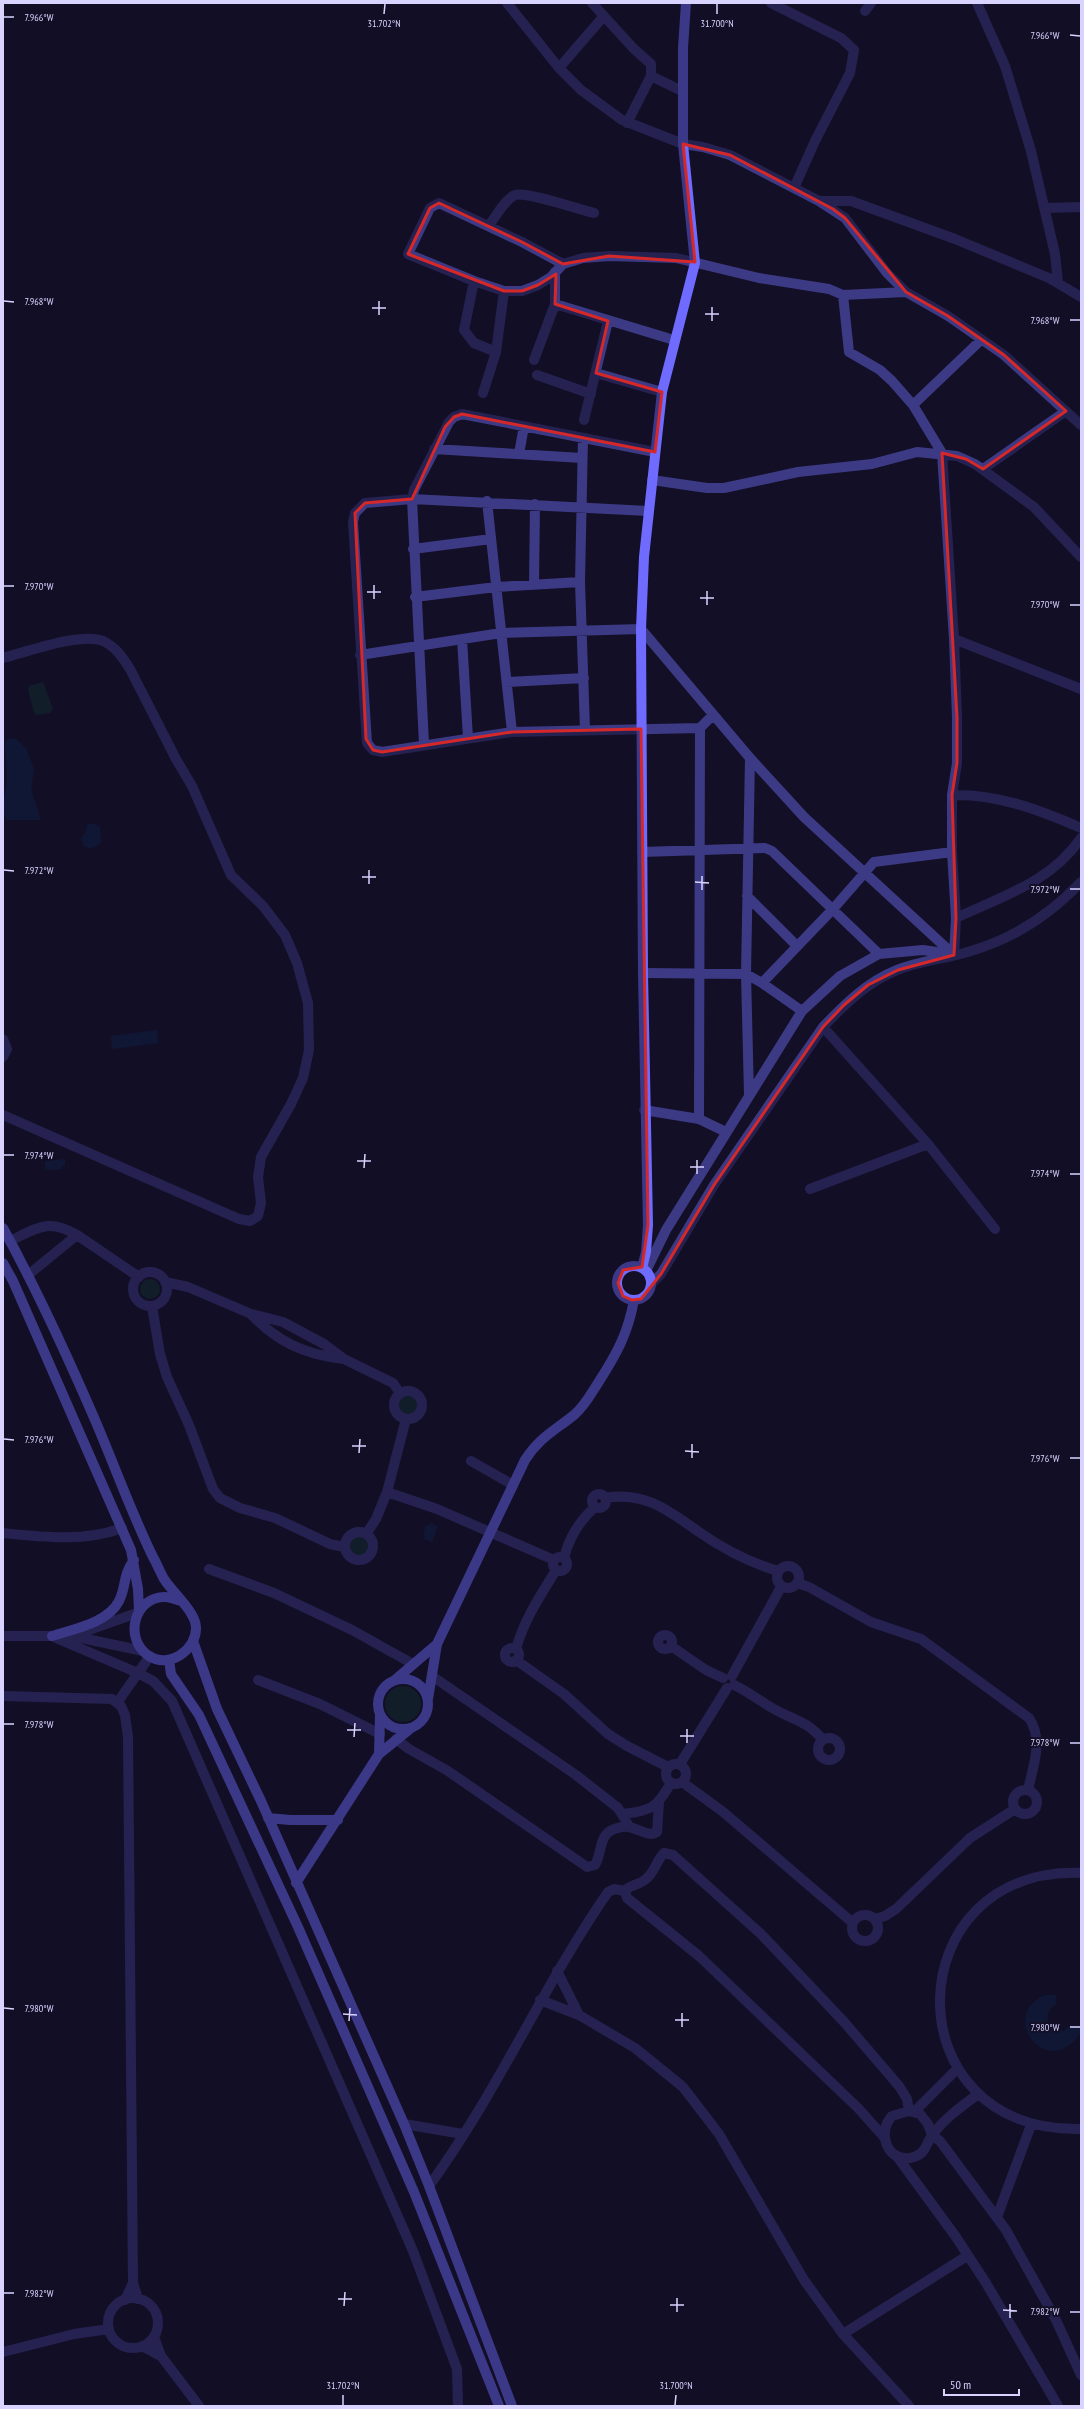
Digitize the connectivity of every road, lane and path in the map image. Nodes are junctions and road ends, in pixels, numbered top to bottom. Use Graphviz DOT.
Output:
graph roads {
  1 [pos="507,3"];
  2 [pos="592,3"];
  3 [pos="686,3"];
  4 [pos="772,3"];
  5 [pos="977,3"];
  6 [pos="603,17"];
  7 [pos="559,68"];
  8 [pos="651,76"];
  9 [pos="682,91"];
  10 [pos="627,122"];
  11 [pos="683,144"];
  12 [pos="794,188"];
  13 [pos="819,201"];
  14 [pos="1081,207"];
  15 [pos="1045,208"];
  16 [pos="594,213"];
  17 [pos="489,225"];
  18 [pos="695,263"];
  19 [pos="563,264"];
  20 [pos="555,272"];
  21 [pos="474,281"];
  22 [pos="1058,283"];
  23 [pos="504,291"];
  24 [pos="906,292"];
  25 [pos="843,295"];
  26 [pos="1081,297"];
  27 [pos="555,304"];
  28 [pos="608,321"];
  29 [pos="674,340"];
  30 [pos="981,340"];
  31 [pos="496,352"];
  32 [pos="534,360"];
  33 [pos="596,373"];
  34 [pos="537,375"];
  35 [pos="662,392"];
  36 [pos="483,393"];
  37 [pos="591,394"];
  38 [pos="913,406"];
  39 [pos="1066,410"];
  40 [pos="584,420"];
  41 [pos="1081,425"];
  42 [pos="524,426"];
  43 [pos="583,438"];
  44 [pos="434,449"];
  45 [pos="655,452"];
  46 [pos="519,454"];
  47 [pos="942,454"];
  48 [pos="582,458"];
  49 [pos="983,469"];
  50 [pos="652,480"];
  51 [pos="412,499"];
  52 [pos="487,501"];
  53 [pos="535,504"];
  54 [pos="581,507"];
  55 [pos="648,511"];
  56 [pos="491,539"];
  57 [pos="413,549"];
  58 [pos="1081,557"];
  59 [pos="580,582"];
  60 [pos="534,584"];
  61 [pos="496,587"];
  62 [pos="415,597"];
  63 [pos="582,630"];
  64 [pos="641,630"];
  65 [pos="501,633"];
  66 [pos="462,639"];
  67 [pos="954,639"];
  68 [pos="418,645"];
  69 [pos="360,655"];
  70 [pos="3,658"];
  71 [pos="584,678"];
  72 [pos="507,682"];
  73 [pos="1081,689"];
  74 [pos="713,715"];
  75 [pos="700,728"];
  76 [pos="641,729"];
  77 [pos="585,730"];
  78 [pos="512,732"];
  79 [pos="468,738"];
  80 [pos="424,744"];
  81 [pos="750,758"];
  82 [pos="952,795"];
  83 [pos="1081,828"];
  84 [pos="1081,838"];
  85 [pos="747,848"];
  86 [pos="700,851"];
  87 [pos="642,852"];
  88 [pos="952,852"];
  89 [pos="864,872"];
  90 [pos="1081,882"];
  91 [pos="747,896"];
  92 [pos="833,909"];
  93 [pos="956,918"];
  94 [pos="797,946"];
  95 [pos="878,954"];
  96 [pos="954,955"];
  97 [pos="643,973"];
  98 [pos="699,974"];
  99 [pos="746,974"];
  100 [pos="762,982"];
  101 [pos="802,1011"];
  102 [pos="823,1027"];
  103 [pos="3,1039"];
  104 [pos="3,1057"];
  105 [pos="749,1095"];
  106 [pos="644,1110"];
  107 [pos="3,1115"];
  108 [pos="699,1119"];
  109 [pos="726,1132"];
  110 [pos="928,1144"];
  111 [pos="810,1189"];
  112 [pos="3,1228"];
  113 [pos="994,1229"];
  114 [pos="77,1235"];
  115 [pos="10,1241"];
  116 [pos="4,1268"];
  117 [pos="644,1269"];
  118 [pos="28,1275"];
  119 [pos="139,1277"];
  120 [pos="165,1282"];
  121 [pos="651,1284"];
  122 [pos="634,1300"];
  123 [pos="152,1306"];
  124 [pos="251,1314"];
  125 [pos="344,1359"];
  126 [pos="400,1393"];
  127 [pos="406,1419"];
  128 [pos="471,1461"];
  129 [pos="513,1485"];
  130 [pos="387,1492"];
  131 [pos="122,1528"];
  132 [pos="490,1531"];
  133 [pos="3,1533"];
  134 [pos="366,1534"];
  135 [pos="344,1547"];
  136 [pos="134,1560"];
  137 [pos="558,1563"];
  138 [pos="209,1569"];
  139 [pos="778,1571"];
  140 [pos="797,1583"];
  141 [pos="781,1587"];
  142 [pos="180,1601"];
  143 [pos="138,1612"];
  144 [pos="3,1636"];
  145 [pos="52,1636"];
  146 [pos="72,1636"];
  147 [pos="193,1642"];
  148 [pos="437,1644"];
  149 [pos="671,1646"];
  150 [pos="146,1654"];
  151 [pos="169,1660"];
  152 [pos="413,1664"];
  153 [pos="138,1673"];
  154 [pos="432,1676"];
  155 [pos="396,1679"];
  156 [pos="258,1680"];
  157 [pos="729,1682"];
  158 [pos="3,1696"];
  159 [pos="428,1700"];
  160 [pos="117,1703"];
  161 [pos="380,1715"];
  162 [pos="411,1728"];
  163 [pos="380,1734"];
  164 [pos="396,1739"];
  165 [pos="822,1740"];
  166 [pos="378,1754"];
  167 [pos="680,1764"];
  168 [pos="668,1767"];
  169 [pos="682,1782"];
  170 [pos="671,1783"];
  171 [pos="1028,1790"];
  172 [pos="659,1803"];
  173 [pos="1014,1809"];
  174 [pos="623,1814"];
  175 [pos="268,1818"];
  176 [pos="338,1820"];
  177 [pos="629,1826"];
  178 [pos="1081,1873"];
  179 [pos="296,1883"];
  180 [pos="625,1891"];
  181 [pos="876,1919"];
  182 [pos="853,1923"];
  183 [pos="557,1971"];
  184 [pos="540,2000"];
  185 [pos="579,2015"];
  186 [pos="958,2068"];
  187 [pos="977,2095"];
  188 [pos="912,2111"];
  189 [pos="404,2124"];
  190 [pos="1031,2125"];
  191 [pos="1081,2129"];
  192 [pos="463,2134"];
  193 [pos="932,2135"];
  194 [pos="884,2137"];
  195 [pos="896,2155"];
  196 [pos="429,2186"];
  197 [pos="997,2217"];
  198 [pos="967,2256"];
  199 [pos="132,2283"];
  200 [pos="138,2299"];
  201 [pos="125,2300"];
  202 [pos="109,2329"];
  203 [pos="843,2334"];
  204 [pos="154,2337"];
  205 [pos="142,2346"];
  206 [pos="3,2352"];
  207 [pos="160,2356"];
  208 [pos="1081,2375"];
  209 [pos="904,2404"];
  210 [pos="199,2406"];
  211 [pos="458,2406"];
  212 [pos="499,2406"];
  213 [pos="512,2406"];
  214 [pos="1058,2406"];
  1 -- 7 [label="street"];
  2 -- 6 [label="street"];
  3 -- 9 [label="street"];
  4 -- 12 [label="street"];
  5 -- 15 [label="street"];
  6 -- 7 [label="street"];
  6 -- 8 [label="street"];
  7 -- 10 [label="street"];
  8 -- 9 [label="street"];
  8 -- 10 [label="street"];
  9 -- 11 [label="street"];
  10 -- 11 [label="street"];
  11 -- 12 [label="street"];
  11 -- 18 [label="street"];
  12 -- 13 [label="street"];
  13 -- 22 [label="street"];
  13 -- 24 [label="street"];
  14 -- 15 [label="street"];
  15 -- 22 [label="street"];
  16 -- 17 [label="street"];
  17 -- 19 [label="street"];
  17 -- 21 [label="street"];
  18 -- 19 [label="street"];
  18 -- 25 [label="street"];
  18 -- 29 [label="street"];
  19 -- 20 [label="street"];
  20 -- 23 [label="street"];
  20 -- 27 [label="street"];
  21 -- 23 [label="street"];
  21 -- 31 [label="street"];
  22 -- 26 [label="street"];
  23 -- 31 [label="street"];
  24 -- 25 [label="street"];
  24 -- 30 [label="street"];
  25 -- 38 [label="street"];
  27 -- 28 [label="street"];
  27 -- 32 [label="street"];
  28 -- 29 [label="street"];
  28 -- 33 [label="street"];
  29 -- 35 [label="street"];
  30 -- 38 [label="street"];
  30 -- 39 [label="street"];
  31 -- 36 [label="street"];
  33 -- 35 [label="street"];
  33 -- 37 [label="street"];
  34 -- 37 [label="street"];
  35 -- 45 [label="street"];
  37 -- 40 [label="street"];
  38 -- 47 [label="street"];
  39 -- 41 [label="street"];
  39 -- 49 [label="street"];
  42 -- 43 [label="street"];
  42 -- 44 [label="street"];
  42 -- 46 [label="street"];
  43 -- 45 [label="street"];
  43 -- 48 [label="street"];
  44 -- 46 [label="street"];
  44 -- 51 [label="street"];
  45 -- 50 [label="street"];
  46 -- 48 [label="street"];
  47 -- 49 [label="street"];
  47 -- 50 [label="street"];
  47 -- 67 [label="street"];
  48 -- 54 [label="street"];
  49 -- 58 [label="street"];
  50 -- 55 [label="street"];
  51 -- 52 [label="street"];
  51 -- 57 [label="street"];
  51 -- 69 [label="street"];
  52 -- 53 [label="street"];
  52 -- 56 [label="street"];
  53 -- 54 [label="street"];
  53 -- 60 [label="street"];
  54 -- 55 [label="street"];
  54 -- 59 [label="street"];
  55 -- 64 [label="street"];
  56 -- 57 [label="street"];
  56 -- 61 [label="street"];
  57 -- 62 [label="street"];
  59 -- 60 [label="street"];
  59 -- 63 [label="street"];
  60 -- 61 [label="street"];
  61 -- 62 [label="street"];
  61 -- 65 [label="street"];
  62 -- 68 [label="street"];
  63 -- 64 [label="street"];
  63 -- 65 [label="street"];
  63 -- 71 [label="street"];
  64 -- 74 [label="street"];
  64 -- 76 [label="street"];
  65 -- 66 [label="street"];
  65 -- 72 [label="street"];
  66 -- 68 [label="street"];
  66 -- 79 [label="street"];
  67 -- 73 [label="street"];
  67 -- 82 [label="street"];
  68 -- 69 [label="street"];
  68 -- 80 [label="street"];
  69 -- 80 [label="street"];
  70 -- 107 [label="street"];
  71 -- 72 [label="street"];
  71 -- 77 [label="street"];
  72 -- 78 [label="street"];
  74 -- 75 [label="street"];
  74 -- 81 [label="street"];
  75 -- 76 [label="street"];
  75 -- 86 [label="street"];
  76 -- 77 [label="street"];
  76 -- 87 [label="street"];
  77 -- 78 [label="street"];
  78 -- 79 [label="street"];
  79 -- 80 [label="street"];
  81 -- 85 [label="street"];
  81 -- 89 [label="street"];
  82 -- 83 [label="street"];
  82 -- 88 [label="street"];
  84 -- 93 [label="street"];
  85 -- 86 [label="street"];
  85 -- 91 [label="street"];
  85 -- 92 [label="street"];
  86 -- 87 [label="street"];
  86 -- 98 [label="street"];
  87 -- 97 [label="street"];
  88 -- 89 [label="street"];
  88 -- 93 [label="street"];
  89 -- 92 [label="street"];
  89 -- 96 [label="street"];
  90 -- 96 [label="street"];
  91 -- 94 [label="street"];
  91 -- 99 [label="street"];
  92 -- 94 [label="street"];
  92 -- 95 [label="street"];
  93 -- 96 [label="street"];
  94 -- 100 [label="street"];
  95 -- 96 [label="street"];
  95 -- 101 [label="street"];
  96 -- 102 [label="street"];
  97 -- 98 [label="street"];
  97 -- 106 [label="street"];
  98 -- 99 [label="street"];
  98 -- 108 [label="street"];
  99 -- 100 [label="street"];
  99 -- 105 [label="street"];
  100 -- 101 [label="street"];
  101 -- 105 [label="street"];
  102 -- 110 [label="street"];
  102 -- 121 [label="street"];
  103 -- 104 [label="street"];
  105 -- 109 [label="street"];
  106 -- 108 [label="street"];
  106 -- 117 [label="street"];
  108 -- 109 [label="street"];
  109 -- 117 [label="street"];
  110 -- 111 [label="street"];
  110 -- 113 [label="street"];
  112 -- 115 [label="street"];
  114 -- 115 [label="street"];
  114 -- 118 [label="street"];
  114 -- 119 [label="street"];
  115 -- 118 [label="street"];
  116 -- 131 [label="street"];
  117 -- 121 [label="street"];
  117 -- 122 [label="street"];
  118 -- 142 [label="street"];
  119 -- 120 [label="street"];
  119 -- 123 [label="street"];
  120 -- 123 [label="street"];
  120 -- 124 [label="street"];
  121 -- 122 [label="street"];
  122 -- 129 [label="street"];
  123 -- 135 [label="street"];
  124 -- 125 [label="street"];
  124 -- 125 [label="street"];
  125 -- 126 [label="street"];
  126 -- 127 [label="street"];
  126 -- 127 [label="street"];
  127 -- 130 [label="street"];
  128 -- 129 [label="street"];
  129 -- 132 [label="street"];
  130 -- 132 [label="street"];
  130 -- 134 [label="street"];
  131 -- 133 [label="street"];
  131 -- 136 [label="street"];
  132 -- 137 [label="street"];
  132 -- 148 [label="street"];
  134 -- 135 [label="street"];
  134 -- 135 [label="street"];
  136 -- 143 [label="street"];
  136 -- 145 [label="street"];
  137 -- 139 [label="street"];
  137 -- 168 [label="street"];
  138 -- 152 [label="street"];
  139 -- 140 [label="street"];
  139 -- 141 [label="street"];
  140 -- 141 [label="street"];
  140 -- 171 [label="street"];
  141 -- 157 [label="street"];
  142 -- 143 [label="street"];
  142 -- 147 [label="street"];
  143 -- 146 [label="street"];
  143 -- 150 [label="street"];
  144 -- 145 [label="street"];
  145 -- 146 [label="street"];
  145 -- 153 [label="street"];
  146 -- 150 [label="street"];
  147 -- 151 [label="street"];
  147 -- 175 [label="street"];
  148 -- 152 [label="street"];
  148 -- 154 [label="street"];
  149 -- 157 [label="street"];
  150 -- 151 [label="street"];
  150 -- 153 [label="street"];
  151 -- 212 [label="street"];
  152 -- 155 [label="street"];
  153 -- 160 [label="street"];
  153 -- 211 [label="street"];
  154 -- 159 [label="street"];
  154 -- 174 [label="street"];
  155 -- 159 [label="street"];
  155 -- 161 [label="street"];
  156 -- 163 [label="street"];
  157 -- 165 [label="street"];
  157 -- 167 [label="street"];
  158 -- 160 [label="street"];
  159 -- 162 [label="street"];
  160 -- 199 [label="street"];
  161 -- 162 [label="street"];
  161 -- 163 [label="street"];
  162 -- 164 [label="street"];
  163 -- 166 [label="street"];
  164 -- 166 [label="street"];
  164 -- 177 [label="street"];
  166 -- 176 [label="street"];
  167 -- 168 [label="street"];
  167 -- 169 [label="street"];
  168 -- 170 [label="street"];
  169 -- 170 [label="street"];
  169 -- 182 [label="street"];
  170 -- 172 [label="street"];
  171 -- 173 [label="street"];
  171 -- 173 [label="street"];
  172 -- 174 [label="street"];
  172 -- 177 [label="street"];
  173 -- 181 [label="street"];
  174 -- 177 [label="street"];
  175 -- 176 [label="street"];
  175 -- 179 [label="street"];
  176 -- 179 [label="street"];
  178 -- 186 [label="street"];
  179 -- 189 [label="street"];
  180 -- 183 [label="street"];
  180 -- 188 [label="street"];
  180 -- 194 [label="street"];
  181 -- 182 [label="street"];
  181 -- 182 [label="street"];
  183 -- 184 [label="street"];
  183 -- 185 [label="street"];
  184 -- 185 [label="street"];
  184 -- 192 [label="street"];
  185 -- 203 [label="street"];
  186 -- 187 [label="street"];
  186 -- 188 [label="street"];
  187 -- 190 [label="street"];
  187 -- 193 [label="street"];
  188 -- 193 [label="street"];
  188 -- 194 [label="street"];
  189 -- 192 [label="street"];
  189 -- 196 [label="street"];
  190 -- 191 [label="street"];
  190 -- 197 [label="street"];
  192 -- 196 [label="street"];
  193 -- 195 [label="street"];
  193 -- 197 [label="street"];
  194 -- 195 [label="street"];
  195 -- 198 [label="street"];
  196 -- 213 [label="street"];
  197 -- 208 [label="street"];
  198 -- 203 [label="street"];
  198 -- 214 [label="street"];
  199 -- 200 [label="street"];
  199 -- 201 [label="street"];
  200 -- 201 [label="street"];
  200 -- 204 [label="street"];
  201 -- 202 [label="street"];
  202 -- 205 [label="street"];
  202 -- 206 [label="street"];
  203 -- 209 [label="street"];
  204 -- 205 [label="street"];
  204 -- 207 [label="street"];
  205 -- 207 [label="street"];
  207 -- 210 [label="street"];
}
